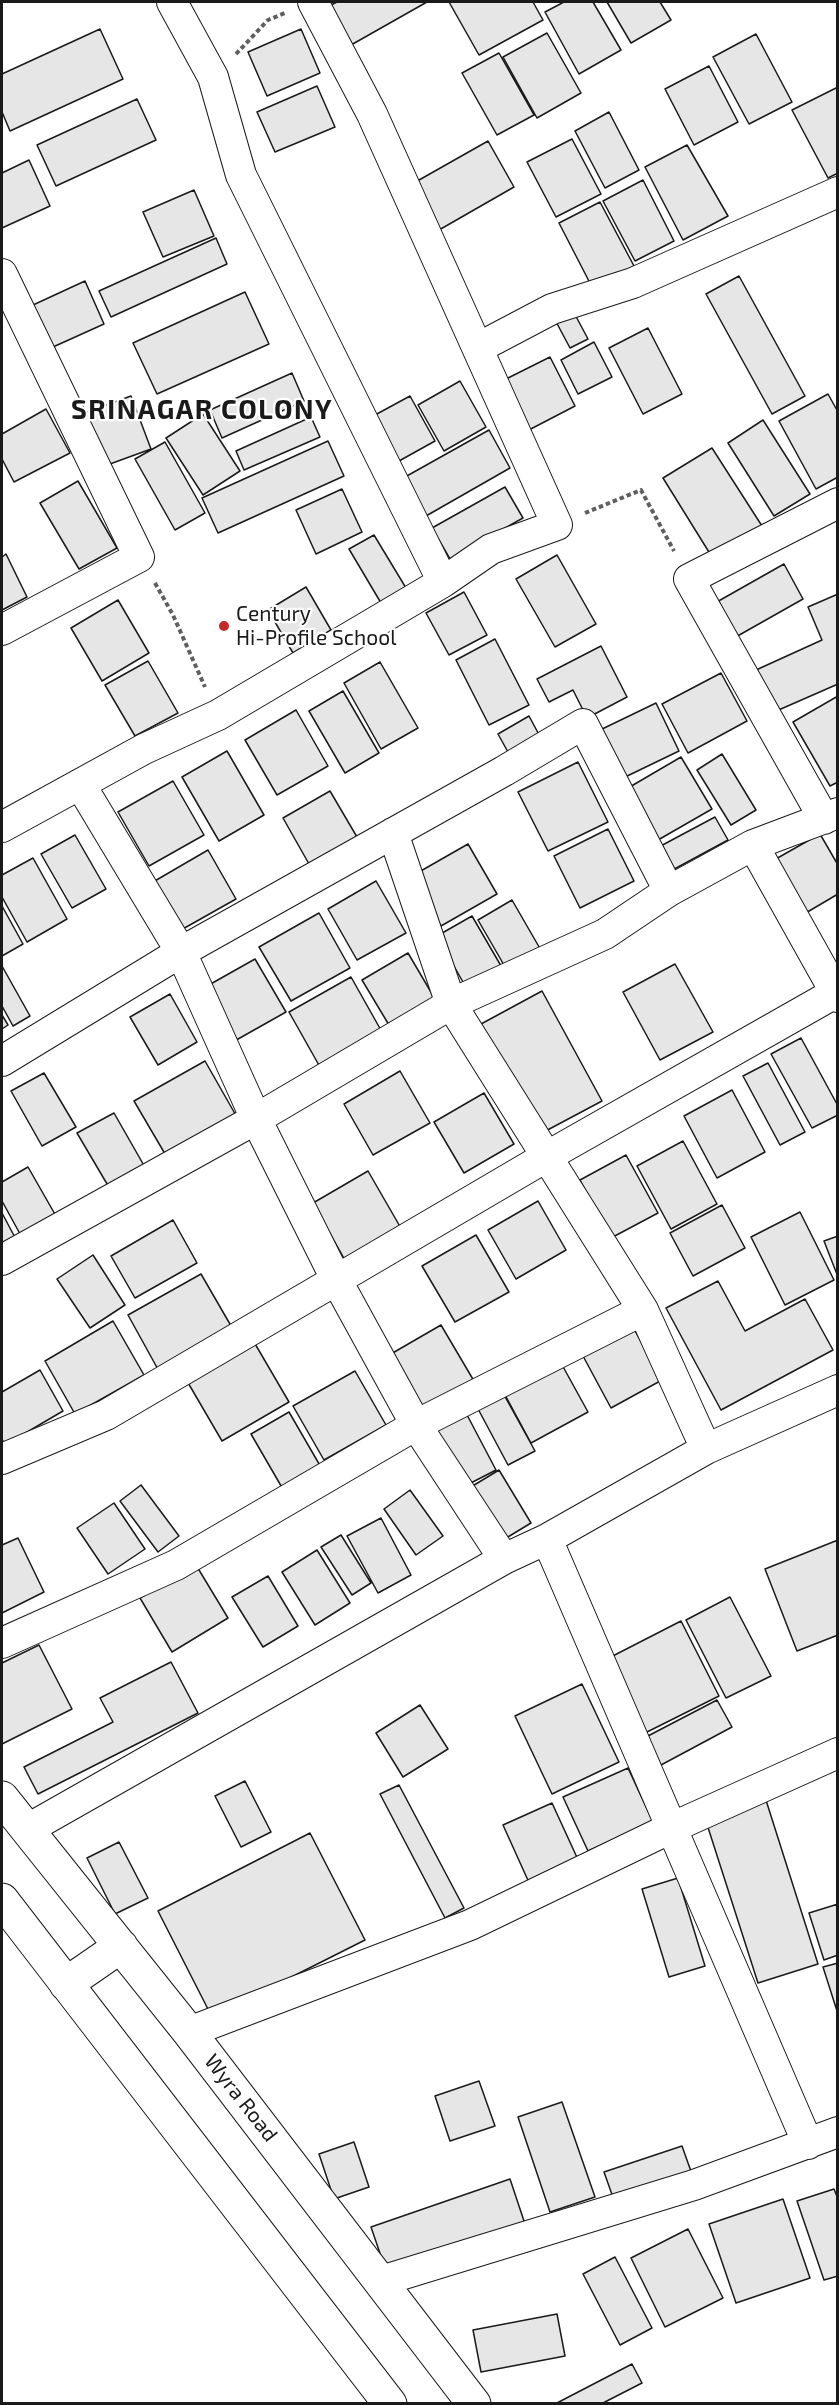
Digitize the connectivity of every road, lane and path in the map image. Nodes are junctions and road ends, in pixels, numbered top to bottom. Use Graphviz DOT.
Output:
graph roads {
  1 [pos="172,2"];
  2 [pos="313,2"];
  3 [pos="213,77"];
  4 [pos="837,192"];
  5 [pos="2,274"];
  6 [pos="478,348"];
  7 [pos="837,503"];
  8 [pos="557,525"];
  9 [pos="140,557"];
  10 [pos="689,579"];
  11 [pos="443,582"];
  12 [pos="2,630"];
  13 [pos="218,715"];
  14 [pos="80,784"];
  15 [pos="831,816"];
  16 [pos="2,827"];
  17 [pos="393,832"];
  18 [pos="753,845"];
  19 [pos="669,891"];
  20 [pos="181,952"];
  21 [pos="836,995"];
  22 [pos="451,1004"];
  23 [pos="2,1061"];
  24 [pos="256,1119"];
  25 [pos="546,1157"];
  26 [pos="2,1260"];
  27 [pos="337,1281"];
  28 [pos="643,1310"];
  29 [pos="837,1390"];
  30 [pos="416,1425"];
  31 [pos="706,1449"];
  32 [pos="2,1459"];
  33 [pos="548,1539"];
  34 [pos="504,1559"];
  35 [pos="2,1643"];
  36 [pos="837,1753"];
  37 [pos="2,1798"];
  38 [pos="671,1828"];
  39 [pos="28,1829"];
  40 [pos="2,1900"];
  41 [pos="121,1946"];
  42 [pos="66,1984"];
  43 [pos="189,2032"];
  44 [pos="837,2132"];
  45 [pos="808,2144"];
  46 [pos="381,2281"];
  47 [pos="390,2403"];
  48 [pos="474,2403"];
  1 -- 3 [label="street"];
  2 -- 3 [label="path"];
  2 -- 6 [label="street"];
  3 -- 11 [label="street"];
  4 -- 6 [label="street"];
  5 -- 9 [label="street"];
  6 -- 8 [label="street"];
  7 -- 10 [label="street"];
  8 -- 10 [label="path"];
  8 -- 11 [label="street"];
  9 -- 12 [label="street"];
  9 -- 13 [label="path"];
  10 -- 15 [label="street"];
  11 -- 13 [label="street"];
  13 -- 14 [label="street"];
  14 -- 16 [label="street"];
  14 -- 20 [label="street"];
  15 -- 18 [label="street"];
  17 -- 19 [label="street"];
  17 -- 20 [label="street"];
  17 -- 22 [label="street"];
  18 -- 19 [label="street"];
  18 -- 21 [label="street"];
  19 -- 22 [label="street"];
  20 -- 23 [label="street"];
  20 -- 24 [label="street"];
  21 -- 25 [label="street"];
  22 -- 24 [label="street"];
  22 -- 25 [label="street"];
  24 -- 26 [label="street"];
  24 -- 27 [label="street"];
  25 -- 27 [label="street"];
  25 -- 28 [label="street"];
  27 -- 30 [label="street"];
  27 -- 32 [label="street"];
  28 -- 30 [label="street"];
  28 -- 31 [label="street"];
  29 -- 31 [label="street"];
  30 -- 34 [label="street"];
  30 -- 35 [label="street"];
  31 -- 33 [label="street"];
  33 -- 34 [label="street"];
  33 -- 38 [label="street"];
  34 -- 39 [label="street"];
  36 -- 38 [label="street"];
  37 -- 39 [label="main road, Wyra Road"];
  38 -- 43 [label="street"];
  38 -- 45 [label="street"];
  39 -- 41 [label="main road, Wyra Road"];
  40 -- 42 [label="main road"];
  41 -- 42 [label="main road"];
  41 -- 43 [label="main road, Wyra Road"];
  42 -- 47 [label="main road"];
  43 -- 46 [label="main road, Wyra Road"];
  44 -- 45 [label="street"];
  45 -- 46 [label="street"];
  46 -- 48 [label="main road, Wyra Road"];
}
